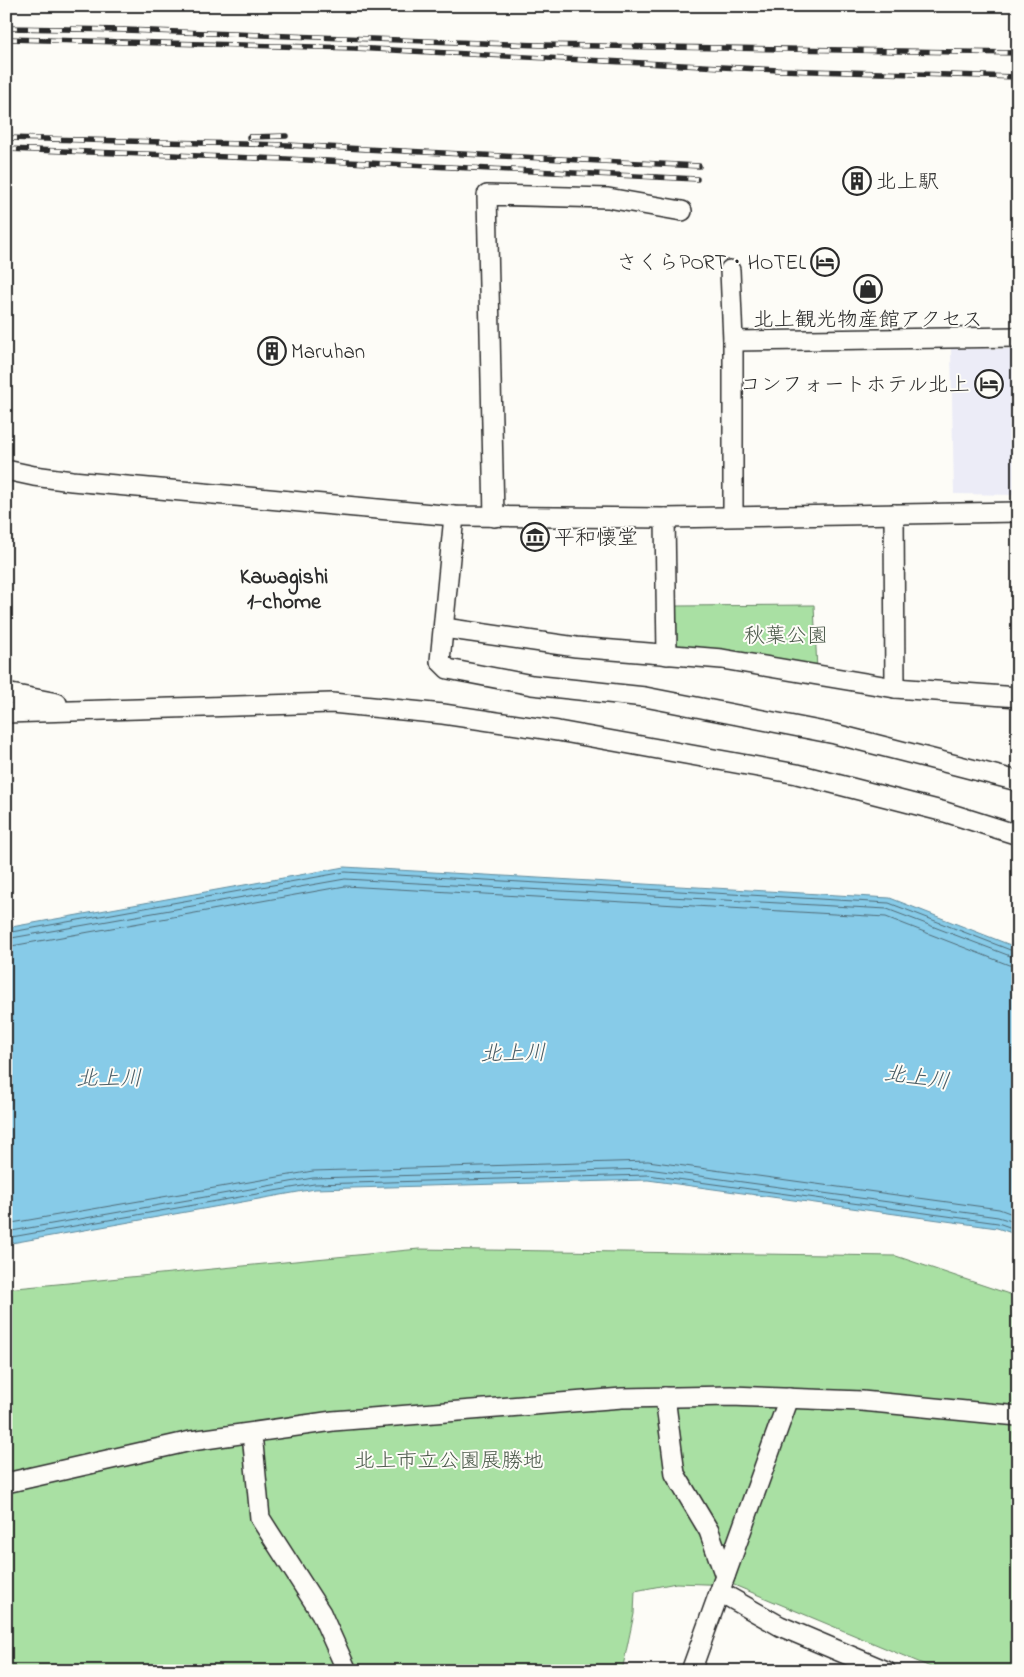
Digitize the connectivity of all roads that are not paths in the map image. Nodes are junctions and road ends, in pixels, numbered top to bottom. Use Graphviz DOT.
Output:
graph roads {
  1 [pos="682,211"];
  2 [pos="730,270"];
  3 [pos="1018,337"];
  4 [pos="733,341"];
  5 [pos="6,470"];
  6 [pos="1018,512"];
  7 [pos="894,514"];
  8 [pos="454,516"];
  9 [pos="733,516"];
  10 [pos="494,517"];
  11 [pos="665,518"];
  12 [pos="444,628"];
  13 [pos="666,654"];
  14 [pos="895,688"];
  15 [pos="6,693"];
  16 [pos="1018,697"];
  17 [pos="85,709"];
  18 [pos="6,713"];
  19 [pos="1018,781"];
  20 [pos="1018,835"];
  21 [pos="665,1397"];
  22 [pos="789,1398"];
  23 [pos="1018,1416"];
  24 [pos="253,1444"];
  25 [pos="6,1483"];
  26 [pos="722,1584"];
  27 [pos="347,1671"];
  28 [pos="691,1671"];
  29 [pos="886,1671"];
  1 -- 10 [label="street"];
  2 -- 4 [label="street"];
  3 -- 4 [label="street"];
  4 -- 9 [label="street"];
  5 -- 8 [label="street"];
  6 -- 7 [label="street"];
  7 -- 9 [label="street"];
  7 -- 14 [label="street"];
  8 -- 10 [label="street"];
  8 -- 12 [label="street"];
  9 -- 11 [label="street"];
  10 -- 11 [label="street"];
  11 -- 13 [label="street"];
  12 -- 13 [label="street"];
  12 -- 19 [label="street"];
  13 -- 14 [label="street"];
  14 -- 16 [label="street"];
  15 -- 17 [label="street"];
  17 -- 18 [label="street"];
  17 -- 20 [label="street"];
  21 -- 22 [label="street"];
  21 -- 25 [label="street"];
  21 -- 26 [label="street"];
  22 -- 23 [label="street"];
  22 -- 26 [label="street"];
  24 -- 27 [label="street"];
  26 -- 28 [label="street"];
  26 -- 29 [label="street"];
}
